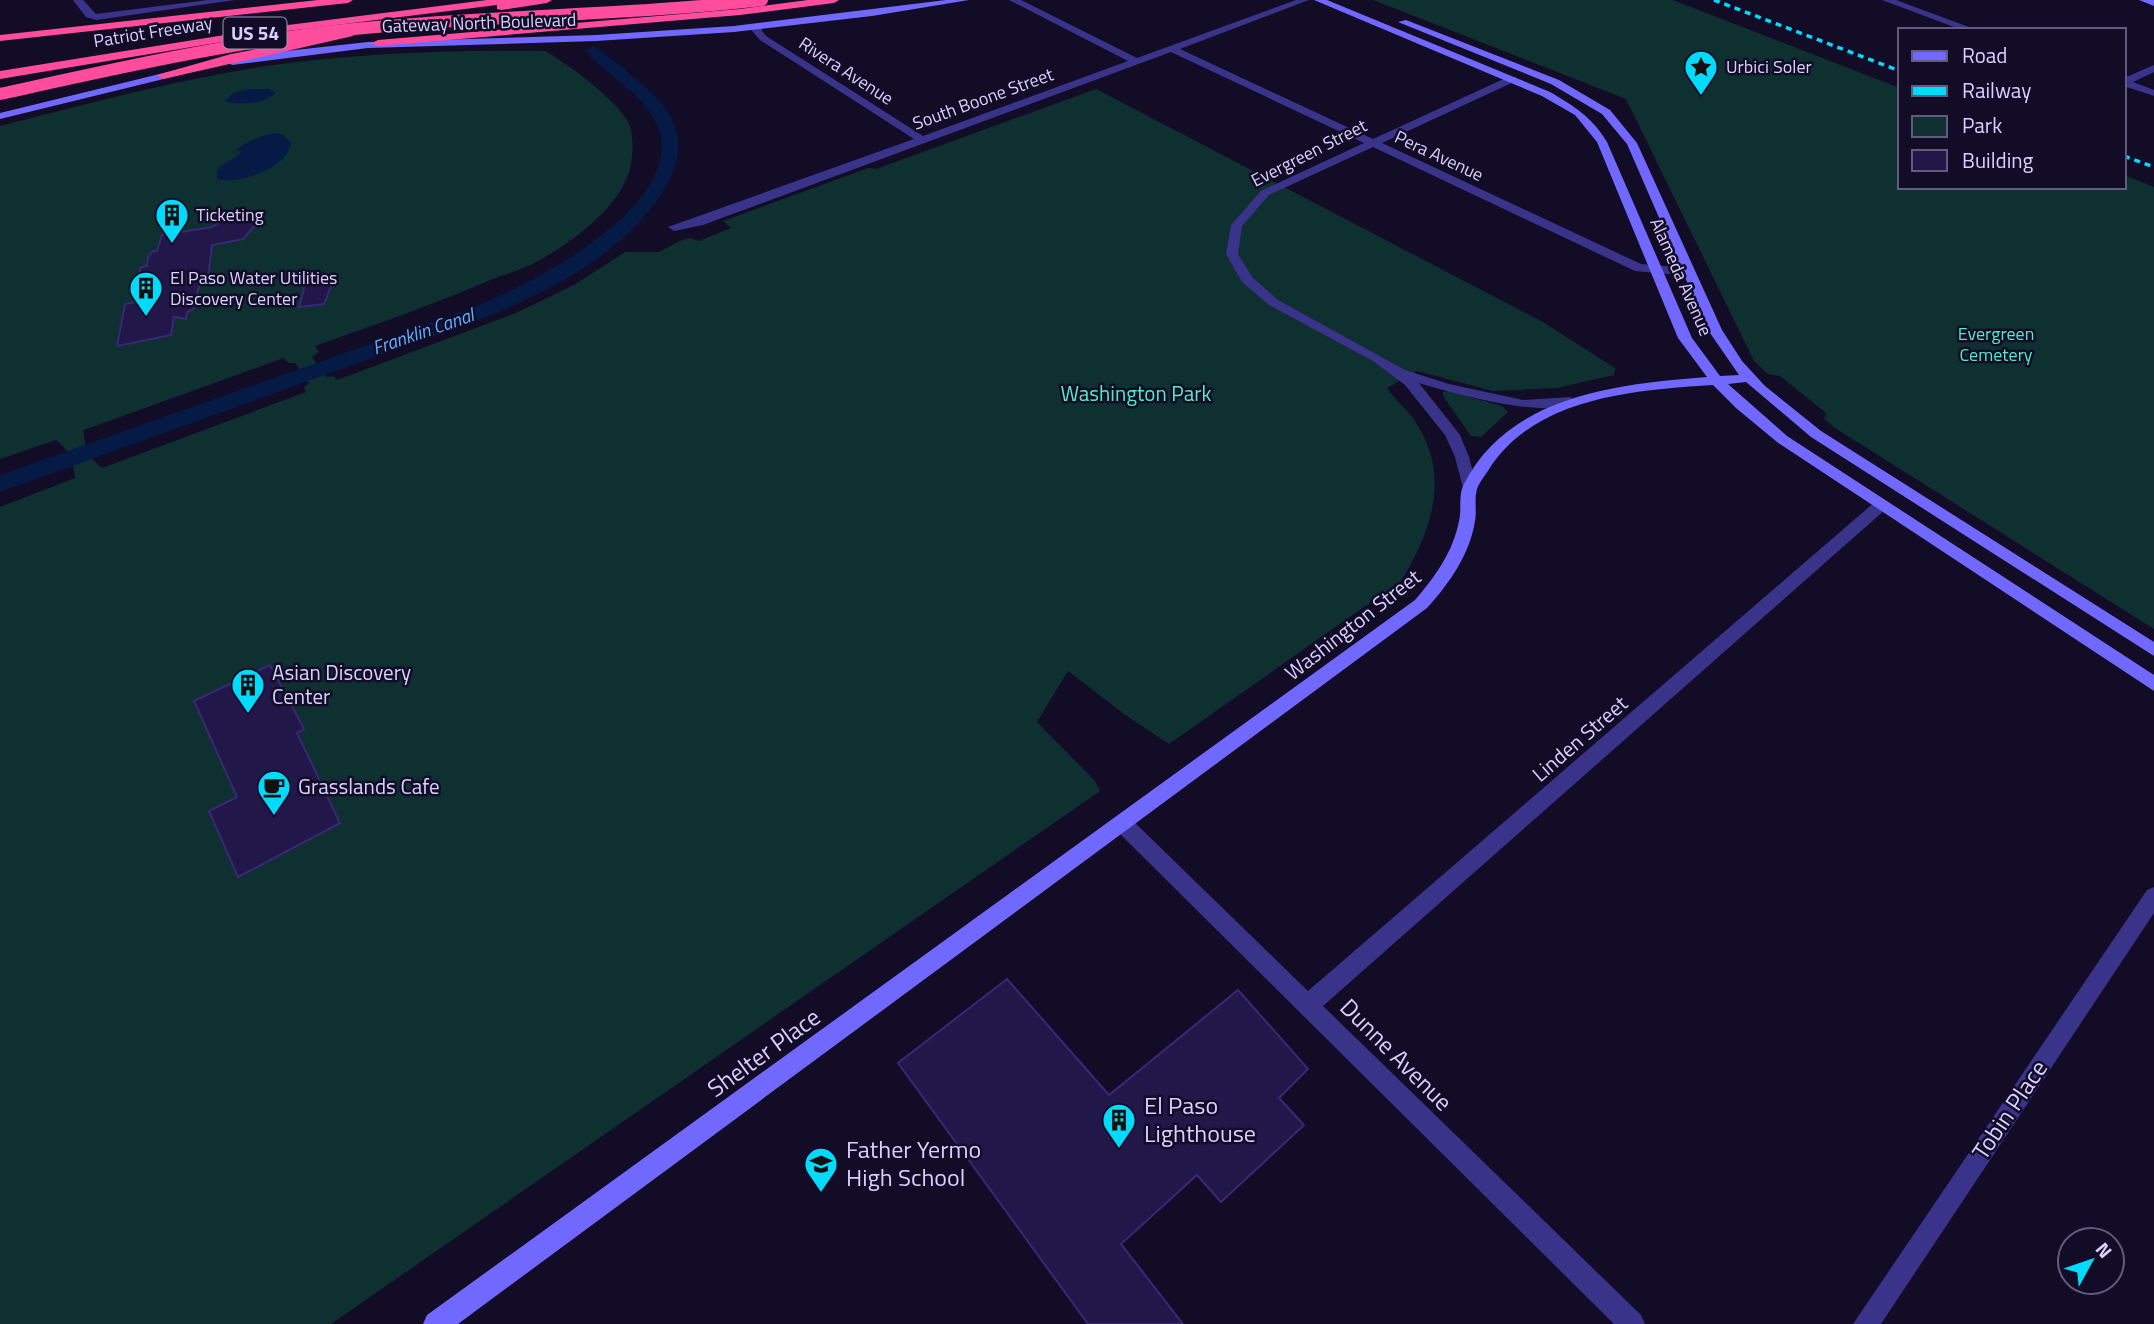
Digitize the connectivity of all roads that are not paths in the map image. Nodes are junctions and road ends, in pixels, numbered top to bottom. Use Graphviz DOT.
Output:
graph roads {
  1 [pos="78,0"];
  2 [pos="230,0"];
  3 [pos="513,0"];
  4 [pos="547,0"];
  5 [pos="762,0"];
  6 [pos="834,0"];
  7 [pos="964,0"];
  8 [pos="1014,0"];
  9 [pos="1304,0"];
  10 [pos="1319,0"];
  11 [pos="1349,0"];
  12 [pos="1887,0"];
  13 [pos="2144,0"];
  14 [pos="353,3"];
  15 [pos="2154,3"];
  16 [pos="758,26"];
  17 [pos="1966,28"];
  18 [pos="192,30"];
  19 [pos="0,38"];
  20 [pos="378,43"];
  21 [pos="1172,49"];
  22 [pos="66,51"];
  23 [pos="1138,62"];
  24 [pos="0,63"];
  25 [pos="2154,68"];
  26 [pos="163,75"];
  27 [pos="0,77"];
  28 [pos="1512,79"];
  29 [pos="2126,81"];
  30 [pos="2126,83"];
  31 [pos="2154,93"];
  32 [pos="0,94"];
  33 [pos="0,116"];
  34 [pos="922,140"];
  35 [pos="1371,143"];
  36 [pos="674,227"];
  37 [pos="1655,270"];
  38 [pos="1689,272"];
  39 [pos="1401,372"];
  40 [pos="1749,378"];
  41 [pos="1716,381"];
  42 [pos="1570,401"];
  43 [pos="1469,488"];
  44 [pos="1881,505"];
  45 [pos="2154,650"];
  46 [pos="2154,684"];
  47 [pos="1123,824"];
  48 [pos="2154,896"];
  49 [pos="1308,1006"];
  50 [pos="436,1324"];
  51 [pos="1632,1324"];
  52 [pos="1866,1324"];
  1 -- 2 [label="street"];
  3 -- 27 [label="highway, Patriot Freeway / US 54"];
  4 -- 26 [label="highway"];
  5 -- 32 [label="highway, bridge"];
  6 -- 20 [label="highway"];
  7 -- 16 [label="main road, Gateway North Boulevard"];
  8 -- 23 [label="street"];
  9 -- 21 [label="street, South Boone Street"];
  10 -- 28 [label="main road, Alameda Avenue"];
  11 -- 38 [label="main road, Alameda Avenue"];
  12 -- 17 [label="street"];
  13 -- 15 [label="main road"];
  14 -- 18 [label="highway, Patriot Freeway / US 54"];
  14 -- 19 [label="highway"];
  16 -- 20 [label="main road, Gateway North Boulevard"];
  16 -- 34 [label="street, Rivera Avenue"];
  20 -- 26 [label="main road, Gateway North Boulevard"];
  21 -- 23 [label="street, South Boone Street"];
  21 -- 35 [label="street, Pera Avenue"];
  22 -- 24 [label="highway, Patriot Freeway"];
  23 -- 34 [label="street, South Boone Street"];
  25 -- 29 [label="street"];
  26 -- 33 [label="main road, Gateway North Boulevard"];
  28 -- 35 [label="street, Evergreen Street"];
  28 -- 37 [label="main road, Alameda Avenue"];
  30 -- 31 [label="street"];
  34 -- 36 [label="street, South Boone Street"];
  35 -- 37 [label="street, Pera Avenue"];
  35 -- 39 [label="street, Evergreen Street"];
  37 -- 38 [label="street, Pera Avenue"];
  37 -- 41 [label="main road, Alameda Avenue"];
  38 -- 40 [label="main road, Alameda Avenue"];
  39 -- 42 [label="street, Evergreen Street"];
  39 -- 43 [label="street, Evergreen Street"];
  40 -- 41 [label="main road, Washington Street"];
  40 -- 45 [label="main road, Alameda Avenue"];
  41 -- 42 [label="main road, Washington Street"];
  41 -- 44 [label="main road, Alameda Avenue"];
  42 -- 43 [label="main road, Washington Street"];
  43 -- 47 [label="main road, Washington Street"];
  44 -- 46 [label="main road, Alameda Avenue"];
  44 -- 49 [label="street, Linden Street"];
  47 -- 49 [label="street, Dunne Avenue"];
  47 -- 50 [label="main road, Shelter Place"];
  48 -- 52 [label="street, Tobin Place"];
  49 -- 51 [label="street, Dunne Avenue"];
}
